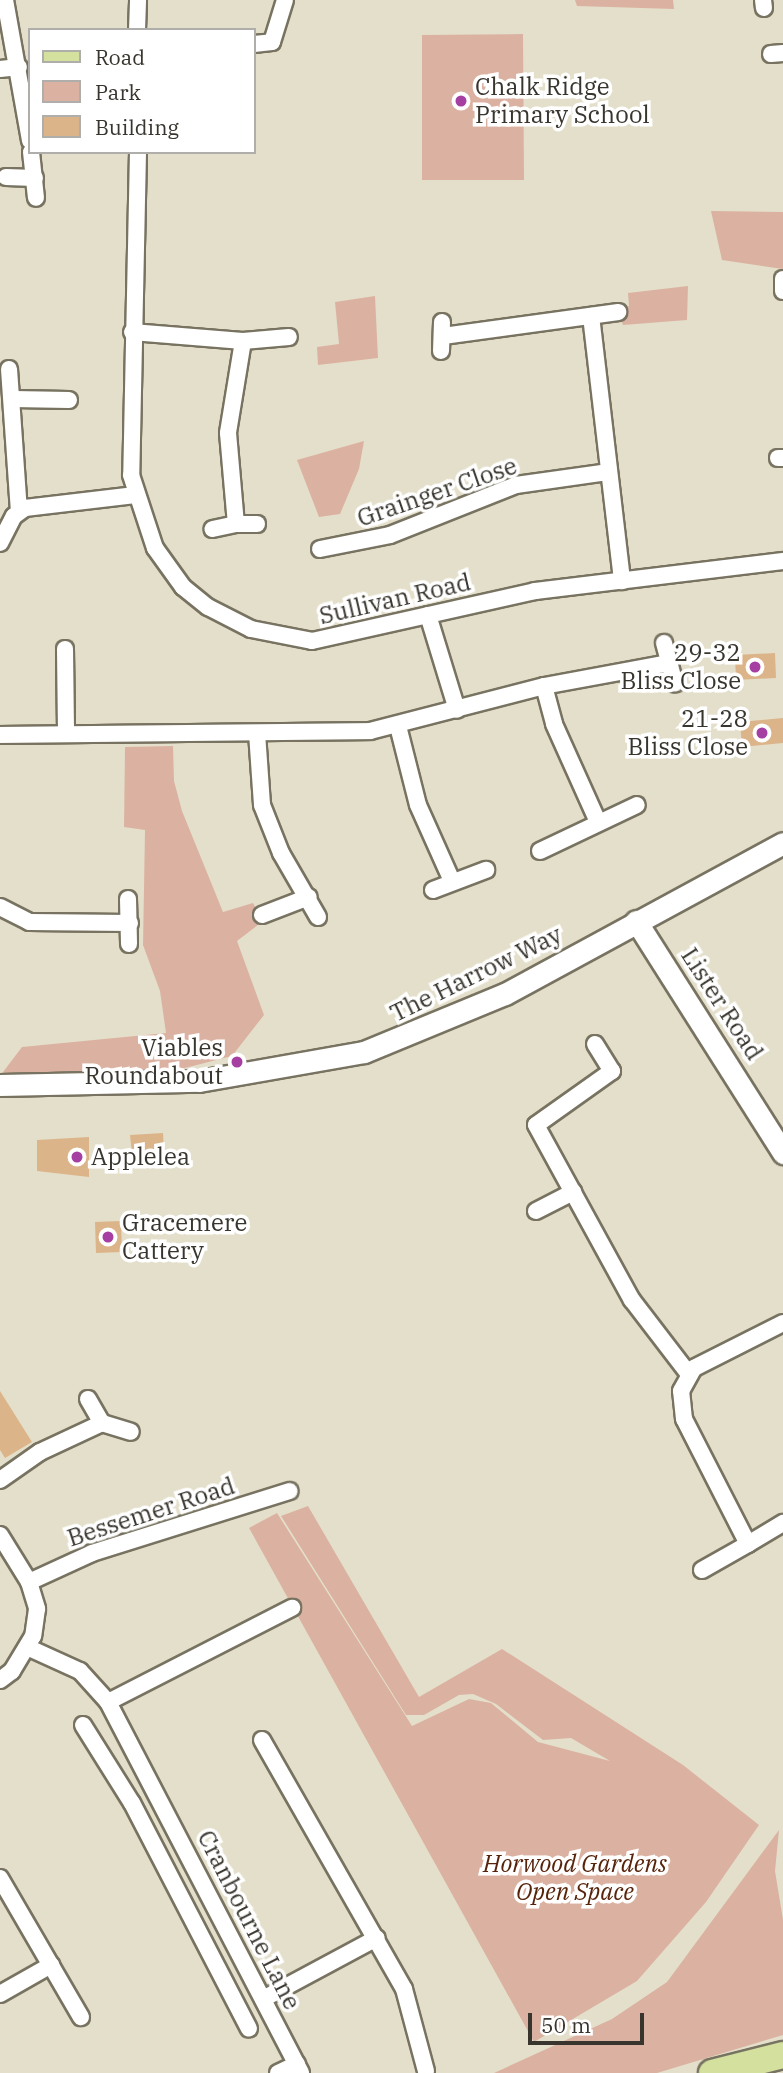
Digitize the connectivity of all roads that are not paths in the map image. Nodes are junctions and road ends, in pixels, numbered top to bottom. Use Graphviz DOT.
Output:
graph roads {
  1 [pos="5,0"];
  2 [pos="138,0"];
  3 [pos="285,0"];
  4 [pos="137,28"];
  5 [pos="256,44"];
  6 [pos="19,67"];
  7 [pos="0,69"];
  8 [pos="28,128"];
  9 [pos="32,154"];
  10 [pos="138,154"];
  11 [pos="6,177"];
  12 [pos="35,178"];
  13 [pos="36,198"];
  14 [pos="783,279"];
  15 [pos="783,291"];
  16 [pos="618,312"];
  17 [pos="591,316"];
  18 [pos="132,332"];
  19 [pos="442,336"];
  20 [pos="289,337"];
  21 [pos="243,341"];
  22 [pos="9,369"];
  23 [pos="13,400"];
  24 [pos="69,400"];
  25 [pos="609,472"];
  26 [pos="135,495"];
  27 [pos="19,511"];
  28 [pos="236,524"];
  29 [pos="257,524"];
  30 [pos="214,530"];
  31 [pos="0,543"];
  32 [pos="320,549"];
  33 [pos="783,561"];
  34 [pos="622,581"];
  35 [pos="428,615"];
  36 [pos="664,643"];
  37 [pos="65,649"];
  38 [pos="668,663"];
  39 [pos="675,684"];
  40 [pos="544,686"];
  41 [pos="457,710"];
  42 [pos="398,726"];
  43 [pos="66,732"];
  44 [pos="257,733"];
  45 [pos="0,735"];
  46 [pos="637,805"];
  47 [pos="598,822"];
  48 [pos="783,843"];
  49 [pos="540,851"];
  50 [pos="486,870"];
  51 [pos="452,881"];
  52 [pos="433,890"];
  53 [pos="309,897"];
  54 [pos="128,899"];
  55 [pos="0,907"];
  56 [pos="262,915"];
  57 [pos="318,917"];
  58 [pos="636,921"];
  59 [pos="130,923"];
  60 [pos="129,944"];
  61 [pos="595,1045"];
  62 [pos="0,1085"];
  63 [pos="783,1153"];
  64 [pos="573,1192"];
  65 [pos="537,1211"];
  66 [pos="783,1323"];
  67 [pos="688,1373"];
  68 [pos="88,1399"];
  69 [pos="102,1423"];
  70 [pos="131,1432"];
  71 [pos="0,1480"];
  72 [pos="290,1491"];
  73 [pos="783,1524"];
  74 [pos="0,1535"];
  75 [pos="748,1544"];
  76 [pos="702,1570"];
  77 [pos="29,1582"];
  78 [pos="292,1608"];
  79 [pos="27,1647"];
  80 [pos="0,1680"];
  81 [pos="108,1702"];
  82 [pos="83,1725"];
  83 [pos="262,1740"];
  84 [pos="156,1788"];
  85 [pos="132,1802"];
  86 [pos="0,1878"];
  87 [pos="377,1938"];
  88 [pos="51,1965"];
  89 [pos="0,1994"];
  90 [pos="264,1999"];
  91 [pos="81,2017"];
  92 [pos="249,2028"];
  93 [pos="783,2055"];
  94 [pos="299,2069"];
  95 [pos="426,2071"];
  96 [pos="278,2073"];
  97 [pos="712,2073"];
  1 -- 6 [label="street"];
  2 -- 4 [label="street"];
  3 -- 5 [label="street"];
  6 -- 7 [label="street"];
  6 -- 8 [label="street"];
  9 -- 12 [label="street"];
  10 -- 18 [label="street, Sullivan Road"];
  11 -- 12 [label="street"];
  12 -- 13 [label="street"];
  14 -- 15 [label="street"];
  16 -- 17 [label="street"];
  17 -- 19 [label="street"];
  17 -- 25 [label="street"];
  18 -- 21 [label="street"];
  18 -- 26 [label="street, Sullivan Road"];
  20 -- 21 [label="street"];
  21 -- 28 [label="street"];
  22 -- 23 [label="street"];
  23 -- 24 [label="street"];
  23 -- 27 [label="street"];
  25 -- 32 [label="street, Grainger Close"];
  25 -- 34 [label="street"];
  26 -- 27 [label="street"];
  26 -- 35 [label="street, Sullivan Road"];
  27 -- 31 [label="street"];
  28 -- 29 [label="street"];
  28 -- 30 [label="street"];
  33 -- 34 [label="street, Sullivan Road"];
  34 -- 35 [label="street, Sullivan Road"];
  35 -- 41 [label="street"];
  36 -- 38 [label="street"];
  37 -- 43 [label="street"];
  38 -- 39 [label="street"];
  38 -- 40 [label="street"];
  40 -- 41 [label="street"];
  40 -- 47 [label="street"];
  41 -- 42 [label="street"];
  42 -- 44 [label="street"];
  42 -- 51 [label="street"];
  43 -- 44 [label="street"];
  43 -- 45 [label="street"];
  44 -- 53 [label="street"];
  46 -- 47 [label="street"];
  47 -- 49 [label="street"];
  48 -- 58 [label="street, The Harrow Way"];
  50 -- 51 [label="street"];
  51 -- 52 [label="street"];
  53 -- 56 [label="street"];
  53 -- 57 [label="street"];
  54 -- 59 [label="street"];
  55 -- 59 [label="street"];
  58 -- 62 [label="street, The Harrow Way"];
  58 -- 63 [label="street, Lister Road"];
  59 -- 60 [label="street"];
  61 -- 64 [label="street"];
  64 -- 65 [label="street"];
  64 -- 67 [label="street"];
  66 -- 67 [label="street"];
  67 -- 75 [label="street"];
  68 -- 69 [label="street"];
  69 -- 70 [label="street"];
  69 -- 71 [label="street"];
  72 -- 77 [label="street, Bessemer Road"];
  73 -- 75 [label="street"];
  74 -- 77 [label="street"];
  75 -- 76 [label="street"];
  77 -- 79 [label="street"];
  78 -- 81 [label="street"];
  79 -- 80 [label="street"];
  79 -- 81 [label="street, Cranbourne Lane"];
  81 -- 84 [label="street, Cranbourne Lane"];
  82 -- 85 [label="street, Cranbourne Lane"];
  83 -- 87 [label="street"];
  84 -- 85 [label="street"];
  84 -- 90 [label="street, Cranbourne Lane"];
  85 -- 92 [label="street, Cranbourne Lane"];
  86 -- 88 [label="street"];
  87 -- 90 [label="street"];
  87 -- 95 [label="street"];
  88 -- 89 [label="street"];
  88 -- 91 [label="street"];
  90 -- 94 [label="street, Cranbourne Lane"];
  93 -- 97 [label="main road"];
  94 -- 96 [label="street"];
}
